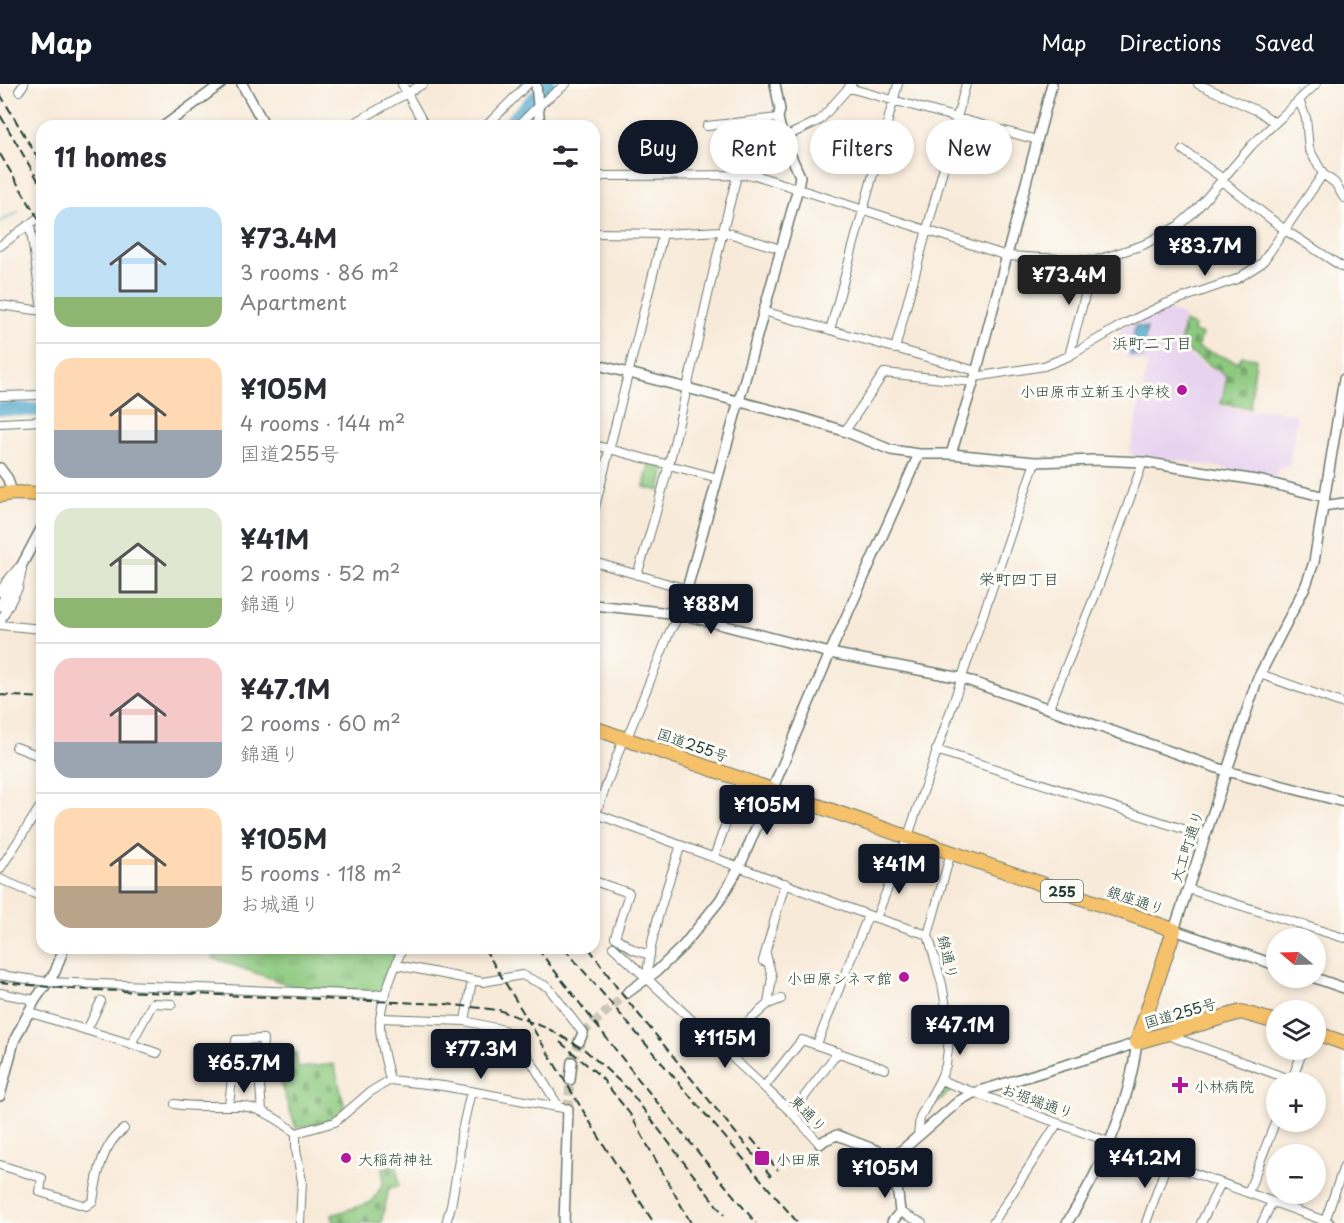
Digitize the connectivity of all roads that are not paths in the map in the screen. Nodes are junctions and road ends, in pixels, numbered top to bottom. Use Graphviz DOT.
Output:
graph roads {
  1 [pos="221,84"];
  2 [pos="242,84"];
  3 [pos="402,84"];
  4 [pos="423,84"];
  5 [pos="528,84"];
  6 [pos="536,84"];
  7 [pos="566,84"];
  8 [pos="775,84"];
  9 [pos="898,84"];
  10 [pos="966,84"];
  11 [pos="1052,84"];
  12 [pos="1198,84"];
  13 [pos="1316,84"];
  14 [pos="850,86"];
  15 [pos="407,93"];
  16 [pos="1299,100"];
  17 [pos="894,101"];
  18 [pos="538,106"];
  19 [pos="957,117"];
  20 [pos="778,118"];
  21 [pos="172,120"];
  22 [pos="262,120"];
  23 [pos="360,120"];
  24 [pos="422,120"];
  25 [pos="492,120"];
  26 [pos="524,120"];
  27 [pos="539,120"];
  28 [pos="1275,123"];
  29 [pos="706,126"];
  30 [pos="798,131"];
  31 [pos="1037,140"];
  32 [pos="1183,150"];
  33 [pos="798,172"];
  34 [pos="1323,174"];
  35 [pos="737,176"];
  36 [pos="600,177"];
  37 [pos="1222,179"];
  38 [pos="798,188"];
  39 [pos="1344,198"];
  40 [pos="864,210"];
  41 [pos="36,220"];
  42 [pos="30,224"];
  43 [pos="926,230"];
  44 [pos="1285,230"];
  45 [pos="722,231"];
  46 [pos="600,233"];
  47 [pos="663,234"];
  48 [pos="0,246"];
  49 [pos="781,249"];
  50 [pos="1007,256"];
  51 [pos="1094,261"];
  52 [pos="36,267"];
  53 [pos="1344,268"];
  54 [pos="0,305"];
  55 [pos="36,309"];
  56 [pos="763,311"];
  57 [pos="830,330"];
  58 [pos="895,349"];
  59 [pos="1069,356"];
  60 [pos="600,366"];
  61 [pos="628,373"];
  62 [pos="975,377"];
  63 [pos="1344,379"];
  64 [pos="687,387"];
  65 [pos="36,394"];
  66 [pos="0,396"];
  67 [pos="739,401"];
  68 [pos="36,421"];
  69 [pos="0,423"];
  70 [pos="845,431"];
  71 [pos="600,447"];
  72 [pos="609,451"];
  73 [pos="919,454"];
  74 [pos="951,454"];
  75 [pos="1035,462"];
  76 [pos="1143,462"];
  77 [pos="668,465"];
  78 [pos="0,468"];
  79 [pos="718,477"];
  80 [pos="600,487"];
  81 [pos="6,494"];
  82 [pos="36,494"];
  83 [pos="1324,501"];
  84 [pos="1344,503"];
  85 [pos="36,538"];
  86 [pos="23,563"];
  87 [pos="600,564"];
  88 [pos="637,575"];
  89 [pos="686,589"];
  90 [pos="0,592"];
  91 [pos="0,606"];
  92 [pos="600,606"];
  93 [pos="680,614"];
  94 [pos="0,624"];
  95 [pos="36,628"];
  96 [pos="830,653"];
  97 [pos="1260,674"];
  98 [pos="961,678"];
  99 [pos="1344,704"];
  100 [pos="1049,708"];
  101 [pos="600,730"];
  102 [pos="626,738"];
  103 [pos="16,747"];
  104 [pos="936,750"];
  105 [pos="36,755"];
  106 [pos="1226,771"];
  107 [pos="742,778"];
  108 [pos="773,790"];
  109 [pos="600,800"];
  110 [pos="1344,802"];
  111 [pos="36,813"];
  112 [pos="600,816"];
  113 [pos="1205,836"];
  114 [pos="908,837"];
  115 [pos="681,845"];
  116 [pos="951,852"];
  117 [pos="714,857"];
  118 [pos="740,866"];
  119 [pos="0,869"];
  120 [pos="0,879"];
  121 [pos="600,883"];
  122 [pos="785,884"];
  123 [pos="1188,889"];
  124 [pos="36,894"];
  125 [pos="872,917"];
  126 [pos="1174,930"];
  127 [pos="928,935"];
  128 [pos="1344,938"];
  129 [pos="613,947"];
  130 [pos="766,951"];
  131 [pos="62,954"];
  132 [pos="400,954"];
  133 [pos="650,955"];
  134 [pos="763,961"];
  135 [pos="1266,962"];
  136 [pos="397,965"];
  137 [pos="0,975"];
  138 [pos="647,978"];
  139 [pos="472,980"];
  140 [pos="48,982"];
  141 [pos="1326,982"];
  142 [pos="1344,988"];
  143 [pos="0,993"];
  144 [pos="386,993"];
  145 [pos="627,993"];
  146 [pos="780,999"];
  147 [pos="35,1000"];
  148 [pos="101,1001"];
  149 [pos="172,1004"];
  150 [pos="768,1004"];
  151 [pos="28,1012"];
  152 [pos="380,1018"];
  153 [pos="1266,1019"];
  154 [pos="465,1021"];
  155 [pos="87,1030"];
  156 [pos="1164,1034"];
  157 [pos="581,1037"];
  158 [pos="1326,1037"];
  159 [pos="1137,1042"];
  160 [pos="1344,1043"];
  161 [pos="131,1044"];
  162 [pos="817,1044"];
  163 [pos="720,1047"];
  164 [pos="838,1052"];
  165 [pos="157,1053"];
  166 [pos="204,1054"];
  167 [pos="234,1054"];
  168 [pos="572,1062"];
  169 [pos="885,1069"];
  170 [pos="1267,1072"];
  171 [pos="390,1080"];
  172 [pos="570,1080"];
  173 [pos="940,1080"];
  174 [pos="764,1087"];
  175 [pos="471,1091"];
  176 [pos="973,1093"];
  177 [pos="0,1096"];
  178 [pos="174,1104"];
  179 [pos="230,1106"];
  180 [pos="564,1108"];
  181 [pos="262,1111"];
  182 [pos="792,1113"];
  183 [pos="1057,1124"];
  184 [pos="124,1129"];
  185 [pos="1271,1132"];
  186 [pos="296,1133"];
  187 [pos="918,1136"];
  188 [pos="1111,1142"];
  189 [pos="820,1144"];
  190 [pos="894,1157"];
  191 [pos="1167,1163"];
  192 [pos="0,1165"];
  193 [pos="1344,1166"];
  194 [pos="1221,1183"];
  195 [pos="1248,1193"];
  196 [pos="1266,1200"];
  197 [pos="1271,1204"];
  198 [pos="1277,1204"];
  199 [pos="900,1212"];
  200 [pos="893,1222"];
  201 [pos="1326,1222"];
  202 [pos="300,1223"];
  203 [pos="446,1223"];
  204 [pos="563,1223"];
  205 [pos="922,1223"];
  206 [pos="993,1223"];
  207 [pos="1067,1223"];
  208 [pos="1146,1223"];
  209 [pos="1201,1223"];
  210 [pos="1262,1223"];
  1 -- 21 [label="street"];
  2 -- 22 [label="street"];
  3 -- 15 [label="street"];
  4 -- 15 [label="street"];
  5 -- 25 [label="street"];
  6 -- 18 [label="street"];
  7 -- 18 [label="street"];
  8 -- 20 [label="street"];
  9 -- 17 [label="street"];
  10 -- 19 [label="street"];
  11 -- 31 [label="street"];
  12 -- 28 [label="street"];
  13 -- 16 [label="street"];
  14 -- 17 [label="street"];
  14 -- 30 [label="street"];
  15 -- 23 [label="street"];
  15 -- 24 [label="street"];
  16 -- 28 [label="street"];
  16 -- 34 [label="street"];
  17 -- 19 [label="street"];
  17 -- 40 [label="street"];
  18 -- 26 [label="street"];
  18 -- 27 [label="street"];
  19 -- 31 [label="street"];
  19 -- 43 [label="street"];
  20 -- 29 [label="street"];
  28 -- 37 [label="street"];
  31 -- 50 [label="street"];
  32 -- 37 [label="street"];
  33 -- 38 [label="street"];
  34 -- 39 [label="street"];
  34 -- 44 [label="street"];
  35 -- 36 [label="street"];
  35 -- 38 [label="street"];
  35 -- 45 [label="street"];
  37 -- 44 [label="street"];
  37 -- 51 [label="street"];
  38 -- 40 [label="street"];
  38 -- 49 [label="street"];
  40 -- 43 [label="street"];
  40 -- 57 [label="street"];
  41 -- 42 [label="street"];
  42 -- 48 [label="street"];
  42 -- 52 [label="street"];
  43 -- 50 [label="street"];
  43 -- 58 [label="street"];
  44 -- 53 [label="street"];
  44 -- 59 [label="street"];
  45 -- 47 [label="street"];
  45 -- 49 [label="street"];
  45 -- 64 [label="street"];
  46 -- 47 [label="street"];
  47 -- 61 [label="street"];
  49 -- 56 [label="street"];
  50 -- 51 [label="street"];
  50 -- 62 [label="street"];
  51 -- 59 [label="street"];
  54 -- 55 [label="street"];
  56 -- 57 [label="street"];
  56 -- 67 [label="street"];
  57 -- 58 [label="street"];
  58 -- 62 [label="street"];
  59 -- 62 [label="street"];
  60 -- 61 [label="street"];
  61 -- 64 [label="street"];
  61 -- 72 [label="street"];
  62 -- 70 [label="street"];
  62 -- 74 [label="street"];
  63 -- 83 [label="street, 大工町通り"];
  64 -- 67 [label="street"];
  64 -- 77 [label="street"];
  65 -- 66 [label="street"];
  67 -- 70 [label="street"];
  67 -- 79 [label="street"];
  68 -- 69 [label="street"];
  70 -- 73 [label="street"];
  71 -- 72 [label="street"];
  72 -- 77 [label="street"];
  72 -- 80 [label="street"];
  73 -- 74 [label="street"];
  73 -- 96 [label="street"];
  74 -- 75 [label="street"];
  75 -- 76 [label="street"];
  75 -- 98 [label="street"];
  76 -- 83 [label="street"];
  76 -- 100 [label="street"];
  77 -- 79 [label="street"];
  77 -- 88 [label="street"];
  78 -- 81 [label="street"];
  79 -- 89 [label="street"];
  81 -- 82 [label="highway"];
  83 -- 84 [label="street"];
  83 -- 97 [label="street, 大工町通り"];
  85 -- 86 [label="street"];
  86 -- 90 [label="street"];
  86 -- 91 [label="street"];
  86 -- 94 [label="street"];
  87 -- 88 [label="street"];
  88 -- 89 [label="street"];
  89 -- 93 [label="street"];
  92 -- 93 [label="street"];
  93 -- 96 [label="street"];
  93 -- 102 [label="street"];
  94 -- 95 [label="street"];
  96 -- 98 [label="street"];
  96 -- 108 [label="street"];
  97 -- 99 [label="street"];
  97 -- 106 [label="street, 大工町通り"];
  98 -- 100 [label="street"];
  98 -- 104 [label="street"];
  100 -- 106 [label="street"];
  101 -- 102 [label="highway, 国道255号 / 255"];
  102 -- 107 [label="highway, 国道255号 / 255"];
  102 -- 109 [label="street"];
  103 -- 105 [label="street"];
  104 -- 113 [label="street"];
  104 -- 114 [label="street"];
  106 -- 110 [label="street"];
  106 -- 113 [label="street, 大工町通り"];
  107 -- 108 [label="highway, 国道255号 / 255"];
  107 -- 117 [label="street"];
  108 -- 114 [label="highway, 国道255号 / 255"];
  108 -- 118 [label="street"];
  111 -- 119 [label="street"];
  112 -- 115 [label="street"];
  113 -- 123 [label="street, 大工町通り"];
  114 -- 116 [label="highway, 国道255号 / 255"];
  114 -- 125 [label="street"];
  115 -- 117 [label="street"];
  115 -- 133 [label="street"];
  116 -- 126 [label="highway, 銀座通り / 255"];
  116 -- 127 [label="street, 錦通り"];
  117 -- 118 [label="street"];
  118 -- 122 [label="street"];
  118 -- 138 [label="street"];
  120 -- 124 [label="street"];
  121 -- 133 [label="street"];
  122 -- 125 [label="street"];
  122 -- 130 [label="street"];
  123 -- 126 [label="street, 大工町通り"];
  123 -- 128 [label="street"];
  125 -- 127 [label="street"];
  125 -- 162 [label="street"];
  126 -- 135 [label="street, 銀座通り"];
  126 -- 159 [label="highway, 国道255号"];
  127 -- 173 [label="street, 錦通り"];
  129 -- 138 [label="street, 東通り"];
  130 -- 134 [label="street"];
  130 -- 150 [label="street"];
  131 -- 140 [label="street"];
  132 -- 136 [label="street"];
  133 -- 138 [label="street"];
  136 -- 139 [label="street"];
  136 -- 144 [label="street"];
  137 -- 140 [label="street"];
  138 -- 145 [label="street"];
  138 -- 163 [label="street, 東通り"];
  139 -- 154 [label="street"];
  139 -- 157 [label="street"];
  140 -- 144 [label="street"];
  140 -- 147 [label="street"];
  141 -- 142 [label="street"];
  143 -- 147 [label="street"];
  144 -- 152 [label="street"];
  146 -- 150 [label="street"];
  147 -- 151 [label="street"];
  148 -- 155 [label="street"];
  149 -- 161 [label="street"];
  150 -- 163 [label="street"];
  151 -- 155 [label="street"];
  151 -- 177 [label="street"];
  152 -- 154 [label="street"];
  152 -- 171 [label="street"];
  153 -- 156 [label="highway, 国道255号"];
  154 -- 180 [label="street"];
  155 -- 161 [label="street"];
  156 -- 159 [label="highway, 国道255号"];
  156 -- 170 [label="street"];
  158 -- 160 [label="highway"];
  159 -- 176 [label="street"];
  159 -- 188 [label="street"];
  161 -- 165 [label="street"];
  162 -- 164 [label="street"];
  162 -- 174 [label="street"];
  163 -- 174 [label="street, 東通り"];
  164 -- 169 [label="street"];
  164 -- 182 [label="street"];
  166 -- 167 [label="street"];
  167 -- 179 [label="street"];
  167 -- 181 [label="street"];
  168 -- 172 [label="street"];
  171 -- 175 [label="street"];
  171 -- 186 [label="street"];
  173 -- 176 [label="street, お堀端通り"];
  173 -- 187 [label="street, 錦通り"];
  174 -- 182 [label="street, 東通り"];
  175 -- 180 [label="street"];
  175 -- 203 [label="street"];
  176 -- 183 [label="street, お堀端通り"];
  176 -- 187 [label="street"];
  178 -- 179 [label="street"];
  179 -- 181 [label="street"];
  180 -- 204 [label="street"];
  181 -- 186 [label="street"];
  182 -- 189 [label="street, 東通り"];
  183 -- 188 [label="street, お堀端通り"];
  183 -- 206 [label="street"];
  184 -- 192 [label="street"];
  185 -- 195 [label="street"];
  186 -- 202 [label="street"];
  187 -- 190 [label="street"];
  188 -- 191 [label="street, お堀端通り"];
  188 -- 207 [label="street"];
  189 -- 190 [label="street"];
  190 -- 199 [label="street"];
  191 -- 194 [label="street, お堀端通り"];
  191 -- 208 [label="street"];
  193 -- 201 [label="street"];
  194 -- 195 [label="street, お堀端通り"];
  194 -- 209 [label="street"];
  195 -- 196 [label="street, お堀端通り"];
  197 -- 210 [label="street"];
  198 -- 201 [label="street, お堀端通り"];
  199 -- 200 [label="street"];
  199 -- 205 [label="street"];
}
